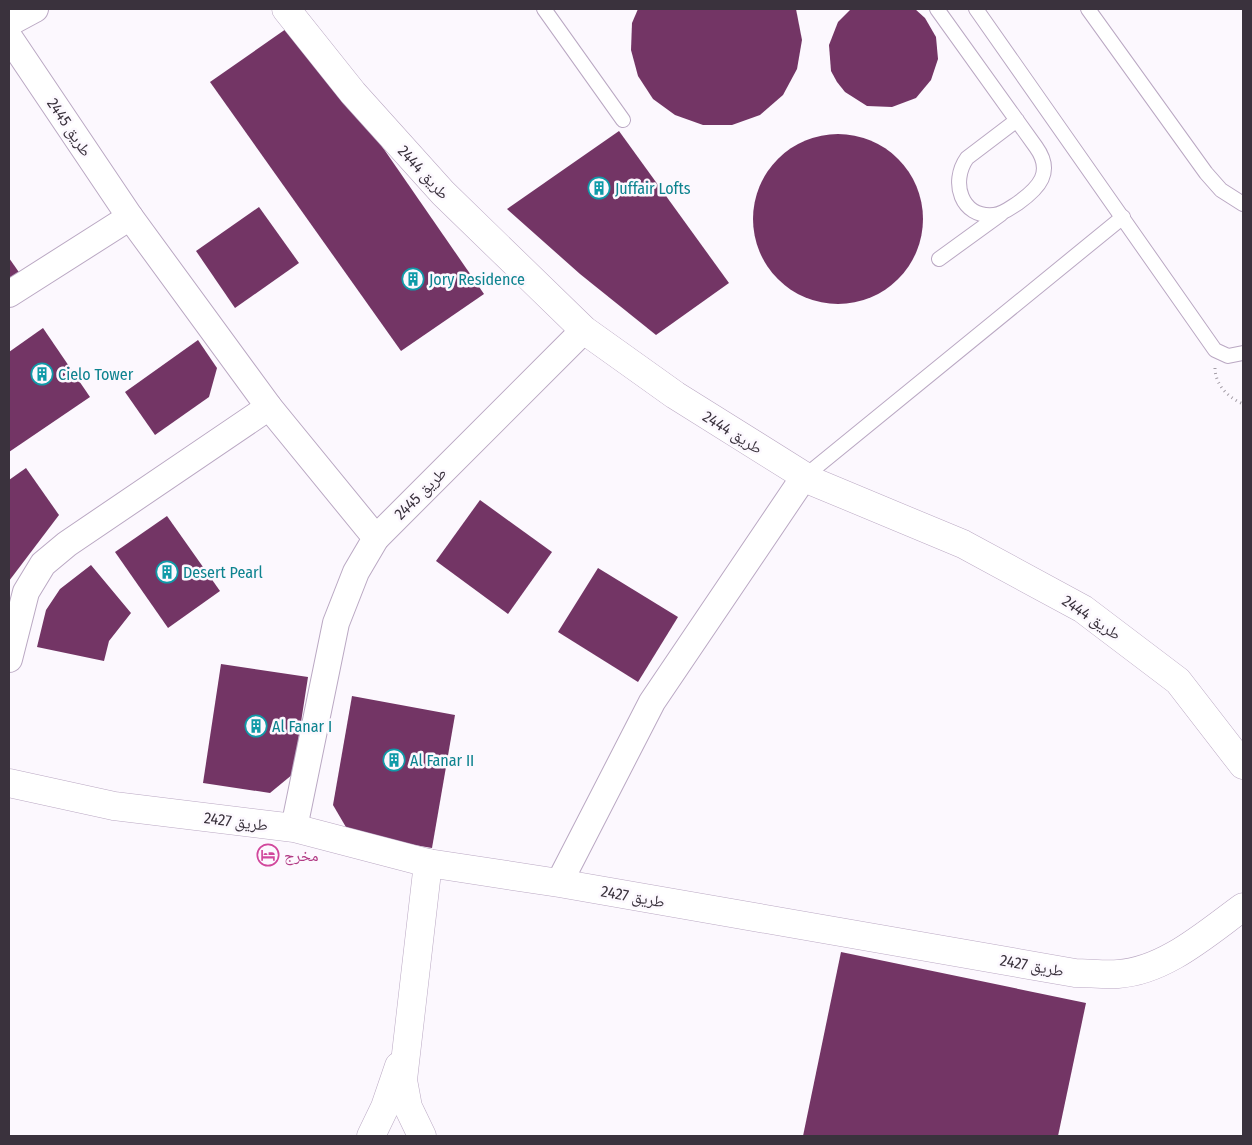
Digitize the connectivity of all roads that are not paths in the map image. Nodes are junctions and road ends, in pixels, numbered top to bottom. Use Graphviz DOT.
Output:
graph roads {
  1 [pos="35,9"];
  2 [pos="286,9"];
  3 [pos="544,9"];
  4 [pos="937,9"];
  5 [pos="976,9"];
  6 [pos="1088,9"];
  7 [pos="9,23"];
  8 [pos="9,37"];
  9 [pos="623,120"];
  10 [pos="1017,120"];
  11 [pos="1243,204"];
  12 [pos="1003,212"];
  13 [pos="130,217"];
  14 [pos="1124,217"];
  15 [pos="939,259"];
  16 [pos="9,294"];
  17 [pos="584,330"];
  18 [pos="1243,353"];
  19 [pos="269,407"];
  20 [pos="804,476"];
  21 [pos="376,538"];
  22 [pos="9,660"];
  23 [pos="1243,765"];
  24 [pos="9,783"];
  25 [pos="294,828"];
  26 [pos="428,863"];
  27 [pos="559,883"];
  28 [pos="1243,907"];
  29 [pos="406,1043"];
  30 [pos="371,1136"];
  31 [pos="422,1136"];
  1 -- 7 [label="street"];
  2 -- 17 [label="main road, طريق 2444"];
  3 -- 9 [label="lane"];
  4 -- 10 [label="lane"];
  5 -- 14 [label="lane"];
  6 -- 11 [label="lane"];
  8 -- 13 [label="street, طريق 2445"];
  10 -- 12 [label="lane"];
  10 -- 12 [label="lane"];
  12 -- 15 [label="lane"];
  13 -- 16 [label="street"];
  13 -- 19 [label="street, طريق 2445"];
  14 -- 18 [label="lane"];
  14 -- 20 [label="lane"];
  17 -- 20 [label="main road, طريق 2444"];
  17 -- 21 [label="street, طريق 2445"];
  19 -- 21 [label="street, طريق 2445"];
  19 -- 22 [label="street"];
  20 -- 23 [label="main road, طريق 2444"];
  20 -- 27 [label="street"];
  21 -- 25 [label="street"];
  24 -- 25 [label="main road, طريق 2427"];
  25 -- 26 [label="main road, طريق 2427"];
  26 -- 27 [label="main road, طريق 2427"];
  26 -- 29 [label="main road"];
  27 -- 28 [label="main road, طريق 2427"];
  29 -- 30 [label="main road"];
  29 -- 31 [label="main road"];
}
